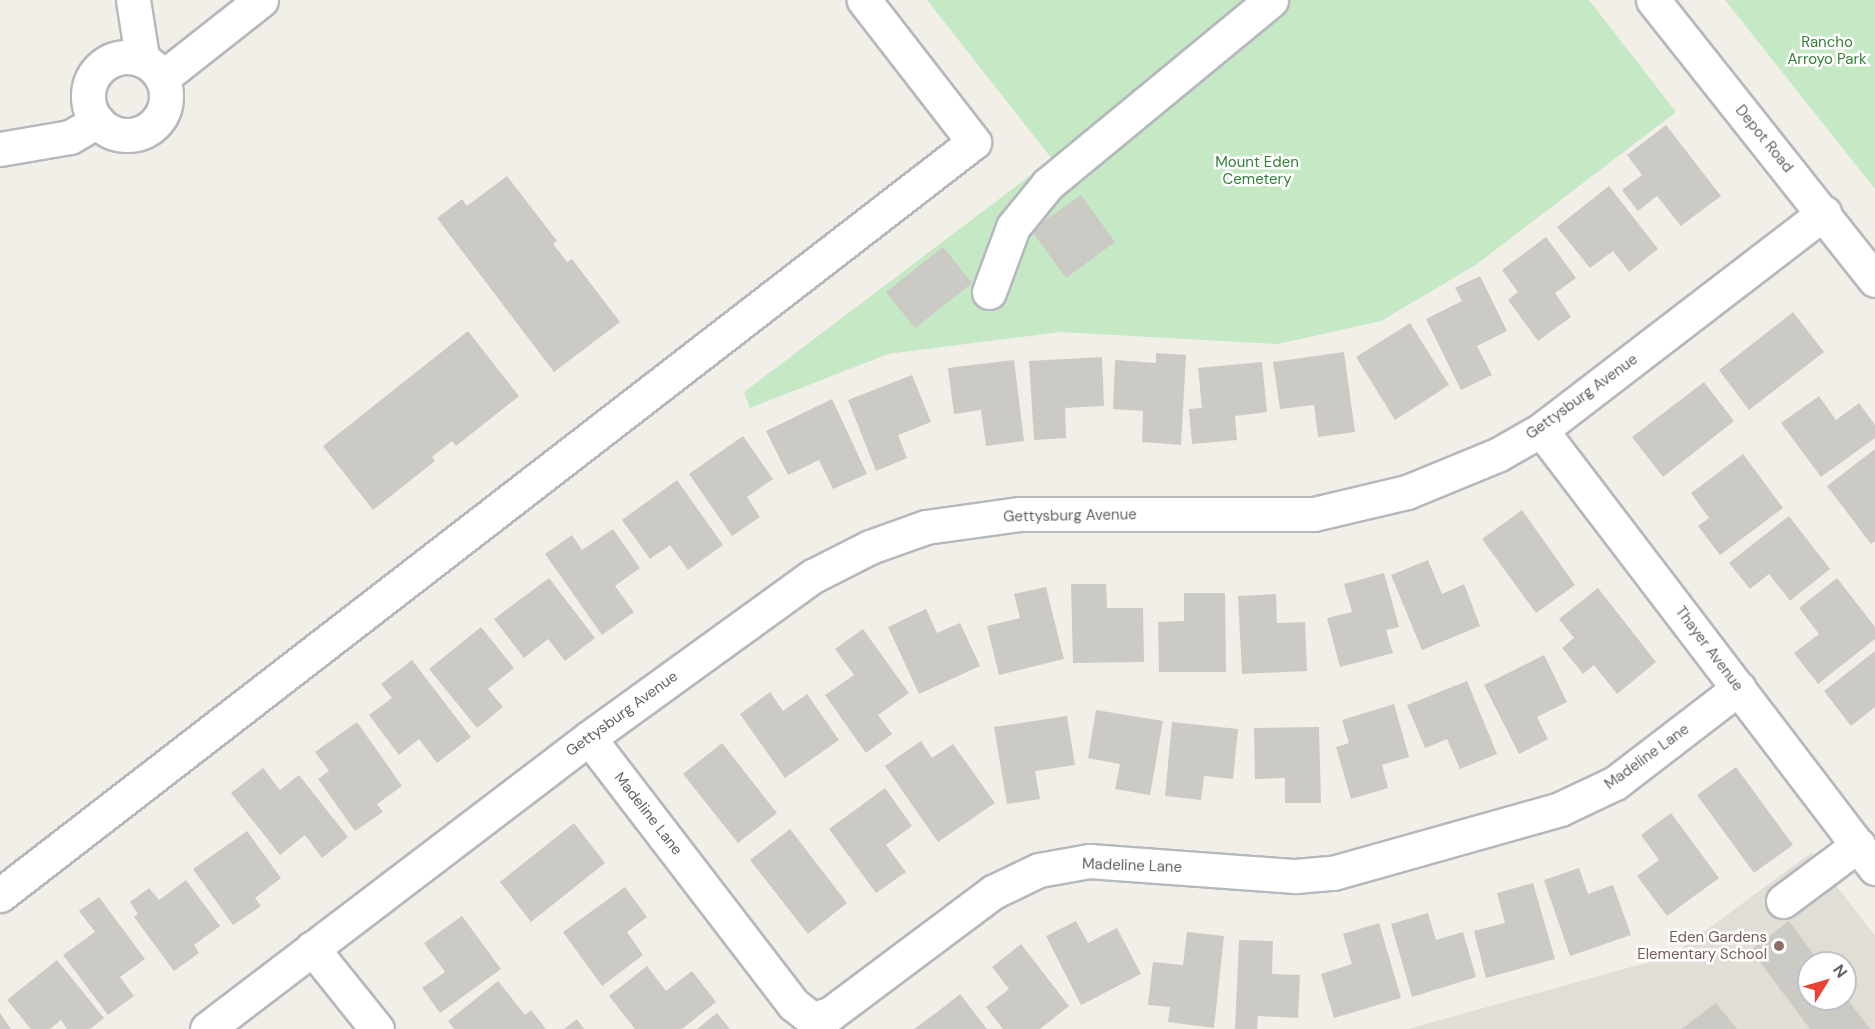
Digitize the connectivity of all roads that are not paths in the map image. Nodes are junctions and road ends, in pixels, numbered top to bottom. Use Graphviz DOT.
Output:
graph roads {
  1 [pos="133,0"];
  2 [pos="261,0"];
  3 [pos="864,0"];
  4 [pos="1271,0"];
  5 [pos="1653,0"];
  6 [pos="152,67"];
  7 [pos="98,121"];
  8 [pos="0,148"];
  9 [pos="1824,213"];
  10 [pos="1875,280"];
  11 [pos="988,292"];
  12 [pos="1541,430"];
  13 [pos="1739,688"];
  14 [pos="589,738"];
  15 [pos="1866,857"];
  16 [pos="0,895"];
  17 [pos="1783,900"];
  18 [pos="312,948"];
  19 [pos="207,1029"];
  20 [pos="377,1029"];
  1 -- 6 [label="street"];
  2 -- 6 [label="street"];
  3 -- 16 [label="street"];
  4 -- 11 [label="street"];
  5 -- 9 [label="street, Depot Road"];
  6 -- 7 [label="street"];
  6 -- 7 [label="street"];
  7 -- 8 [label="street"];
  9 -- 10 [label="street, Depot Road"];
  9 -- 12 [label="street, Gettysburg Avenue"];
  12 -- 13 [label="street, Thayer Avenue"];
  12 -- 14 [label="street, Gettysburg Avenue"];
  13 -- 14 [label="street, Madeline Lane"];
  13 -- 15 [label="street, Thayer Avenue"];
  14 -- 18 [label="street, Gettysburg Avenue"];
  15 -- 17 [label="street"];
  18 -- 19 [label="street, Gettysburg Avenue"];
  18 -- 20 [label="street"];
}
